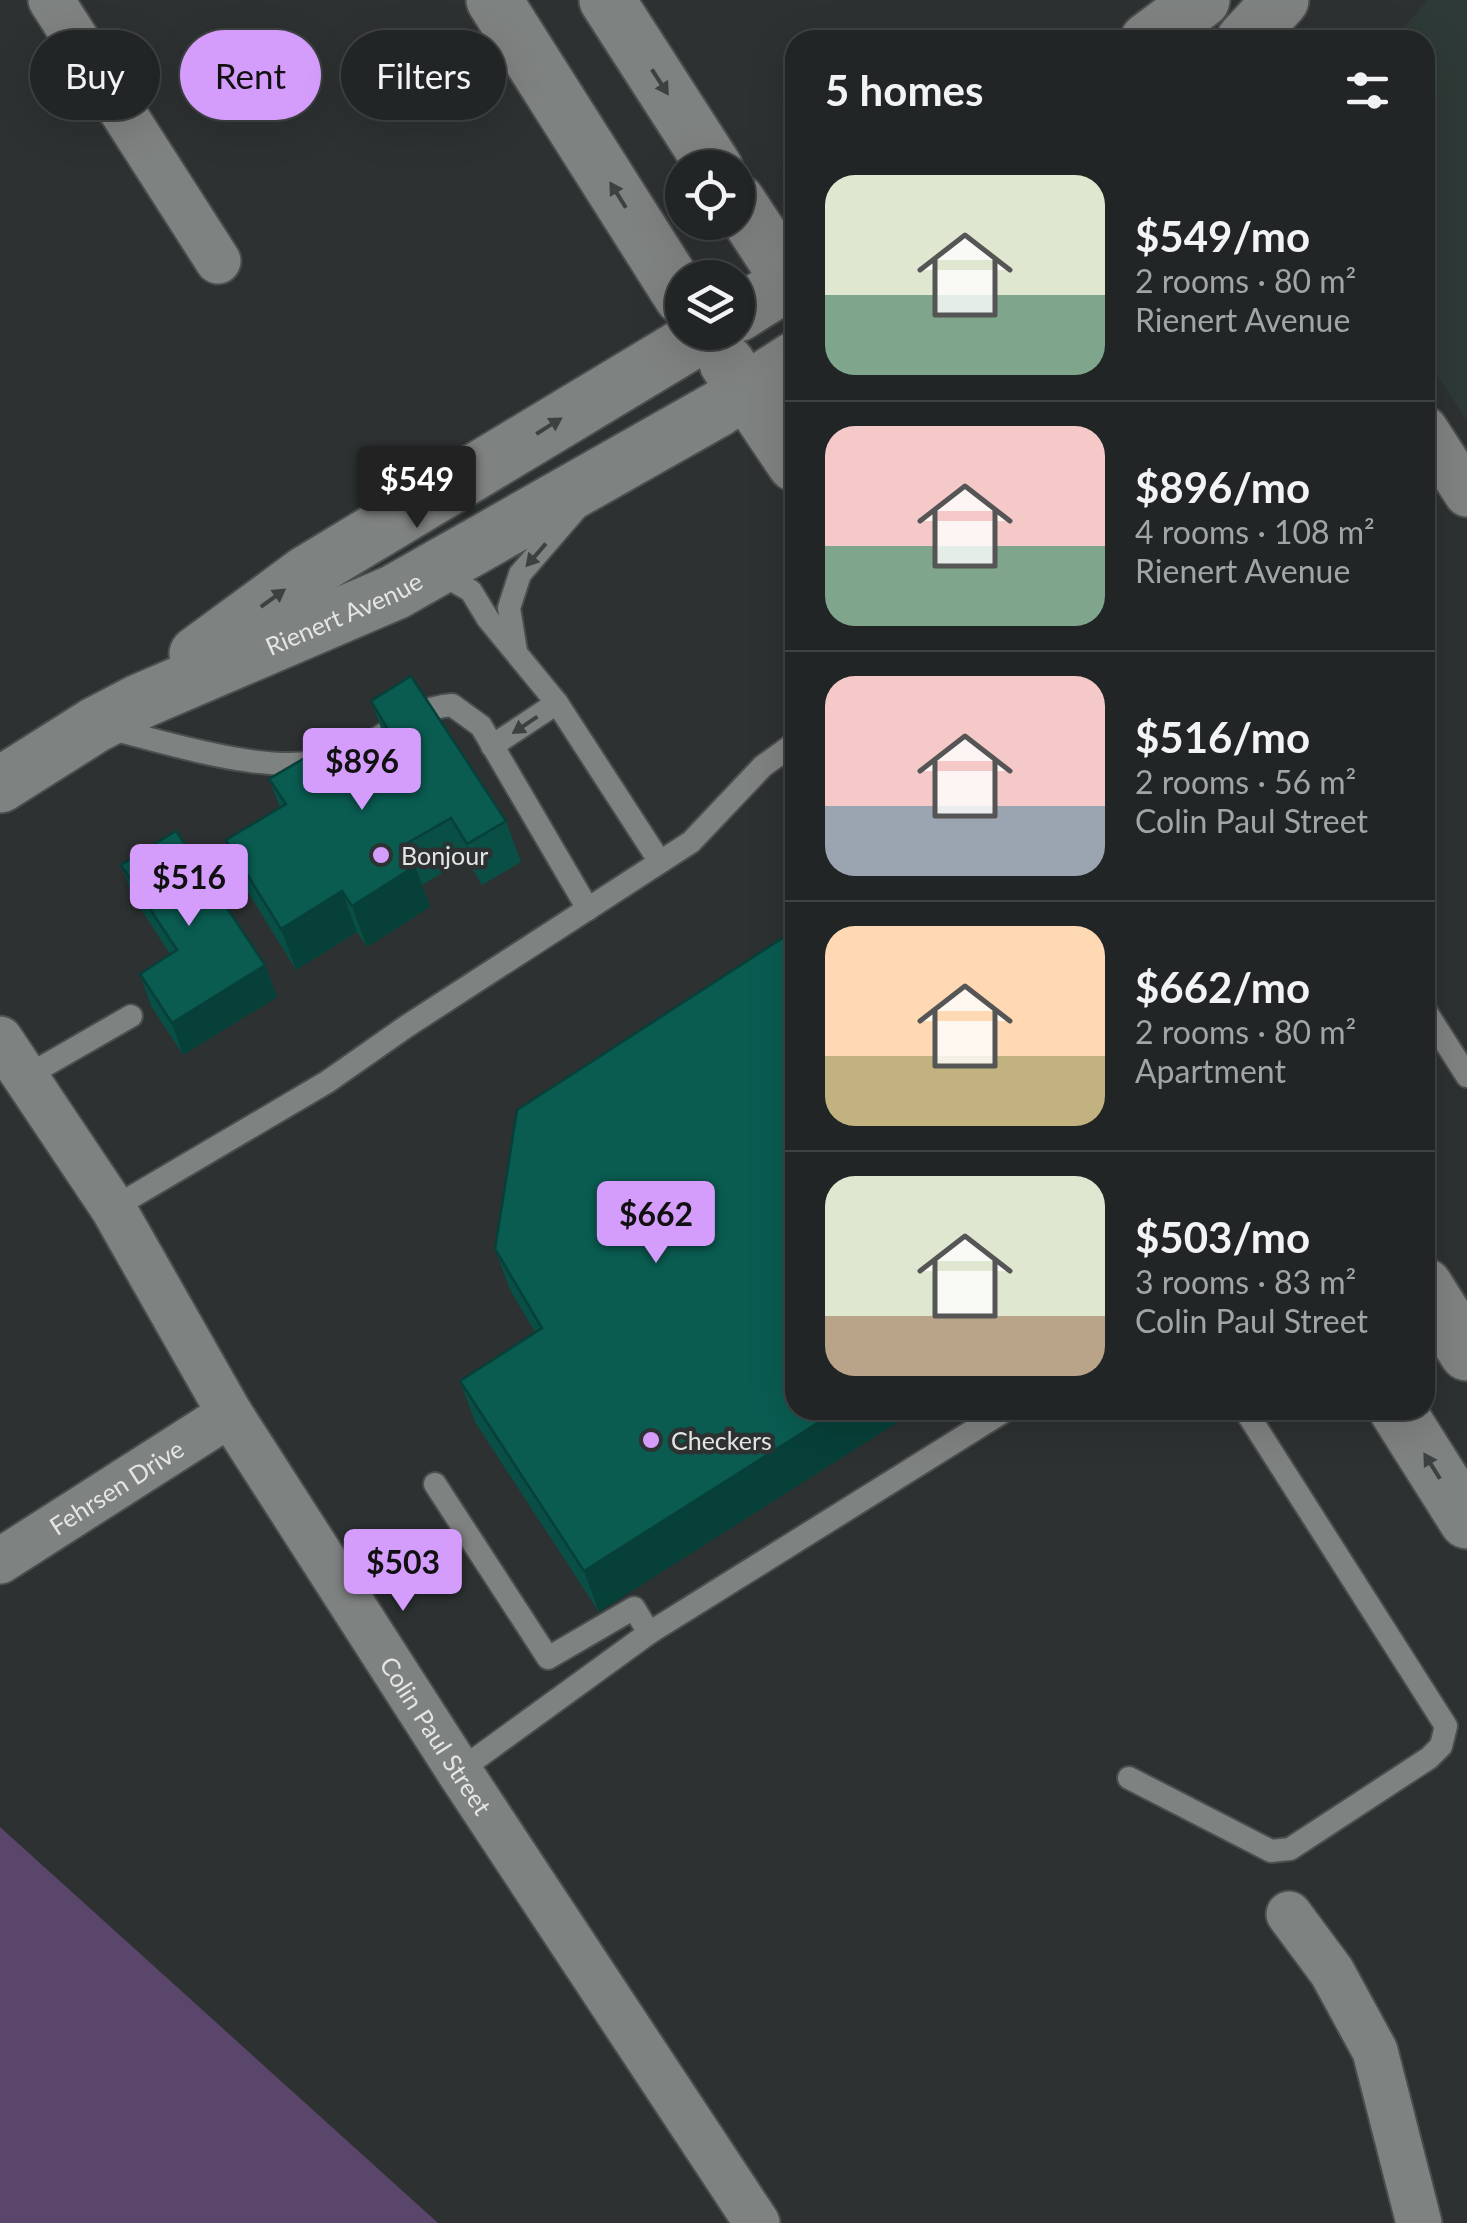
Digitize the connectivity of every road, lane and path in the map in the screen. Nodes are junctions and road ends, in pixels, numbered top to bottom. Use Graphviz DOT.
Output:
graph roads {
  1 [pos="52,0"];
  2 [pos="494,0"];
  3 [pos="607,0"];
  4 [pos="1281,0"];
  5 [pos="1253,30"];
  6 [pos="704,150"];
  7 [pos="755,227"];
  8 [pos="218,261"];
  9 [pos="665,269"];
  10 [pos="785,271"];
  11 [pos="785,288"];
  12 [pos="755,304"];
  13 [pos="678,350"];
  14 [pos="718,350"];
  15 [pos="785,367"];
  16 [pos="748,392"];
  17 [pos="1435,445"];
  18 [pos="785,449"];
  19 [pos="596,479"];
  20 [pos="1467,494"];
  21 [pos="395,592"];
  22 [pos="516,651"];
  23 [pos="557,703"];
  24 [pos="118,713"];
  25 [pos="492,746"];
  26 [pos="785,750"];
  27 [pos="0,785"];
  28 [pos="660,862"];
  29 [pos="588,909"];
  30 [pos="130,1016"];
  31 [pos="1435,1026"];
  32 [pos="0,1039"];
  33 [pos="1467,1076"];
  34 [pos="25,1077"];
  35 [pos="113,1208"];
  36 [pos="1435,1302"];
  37 [pos="1467,1354"];
  38 [pos="230,1414"];
  39 [pos="990,1420"];
  40 [pos="1250,1420"];
  41 [pos="1403,1420"];
  42 [pos="435,1484"];
  43 [pos="1467,1521"];
  44 [pos="0,1561"];
  45 [pos="649,1634"];
  46 [pos="459,1771"];
  47 [pos="1129,1778"];
  48 [pos="1289,1914"];
  49 [pos="757,2223"];
  50 [pos="1419,2223"];
  1 -- 8 [label="street"];
  9 -- 2 [label="street, one-way"];
  3 -- 6 [label="street, one-way"];
  4 -- 5 [label="street"];
  7 -- 10 [label="street"];
  11 -- 12 [label="street"];
  24 -- 13 [label="street, Rienert Avenue, one-way"];
  14 -- 16 [label="street"];
  15 -- 16 [label="street, Rienert Avenue"];
  16 -- 18 [label="street"];
  16 -- 19 [label="street, Rienert Avenue"];
  17 -- 20 [label="street"];
  19 -- 21 [label="street, Rienert Avenue"];
  19 -- 22 [label="lane, one-way"];
  21 -- 22 [label="lane"];
  21 -- 24 [label="street, Rienert Avenue"];
  22 -- 23 [label="lane"];
  23 -- 25 [label="lane, one-way"];
  23 -- 28 [label="lane"];
  24 -- 25 [label="lane"];
  24 -- 27 [label="street, Rienert Avenue"];
  25 -- 29 [label="lane"];
  26 -- 28 [label="lane"];
  28 -- 29 [label="lane"];
  29 -- 35 [label="lane"];
  30 -- 34 [label="lane"];
  31 -- 33 [label="lane"];
  32 -- 34 [label="street, Colin Paul Street"];
  34 -- 35 [label="street, Colin Paul Street"];
  35 -- 38 [label="street, Colin Paul Street"];
  36 -- 37 [label="street"];
  38 -- 44 [label="street, Fehrsen Drive"];
  38 -- 46 [label="street, Colin Paul Street"];
  39 -- 45 [label="lane"];
  40 -- 47 [label="lane"];
  43 -- 41 [label="street, one-way"];
  42 -- 45 [label="lane"];
  45 -- 46 [label="lane"];
  46 -- 49 [label="street, Colin Paul Street"];
  48 -- 50 [label="street"];
}
